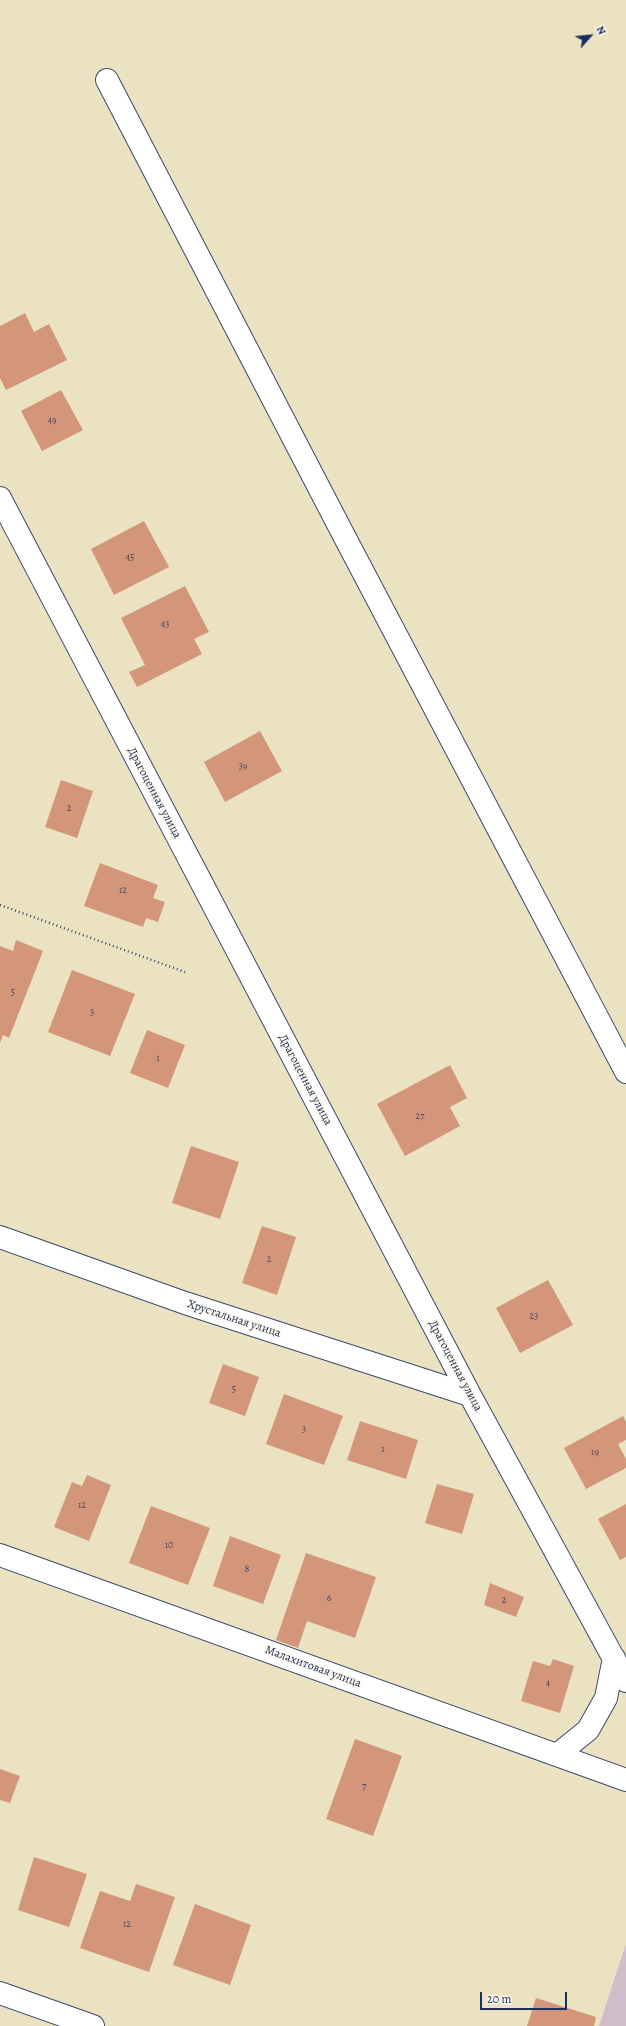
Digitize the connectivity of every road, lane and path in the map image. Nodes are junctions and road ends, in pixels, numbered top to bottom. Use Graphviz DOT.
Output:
graph roads {
  1 [pos="107,80"];
  2 [pos="0,498"];
  3 [pos="0,905"];
  4 [pos="185,972"];
  5 [pos="626,1072"];
  6 [pos="0,1237"];
  7 [pos="470,1395"];
  8 [pos="0,1555"];
  9 [pos="614,1658"];
  10 [pos="626,1681"];
  11 [pos="557,1755"];
  12 [pos="626,1780"];
  13 [pos="0,1993"];
  14 [pos="92,2026"];
  1 -- 5 [label="street"];
  2 -- 7 [label="street, Драгоценная улица"];
  3 -- 4 [label="path"];
  6 -- 7 [label="street, Хрустальная улица"];
  7 -- 9 [label="street, Драгоценная улица"];
  8 -- 11 [label="street, Малахитовая улица"];
  9 -- 10 [label="street, Драгоценная улица"];
  9 -- 11 [label="street"];
  11 -- 12 [label="street, Малахитовая улица"];
  13 -- 14 [label="street"];
}
